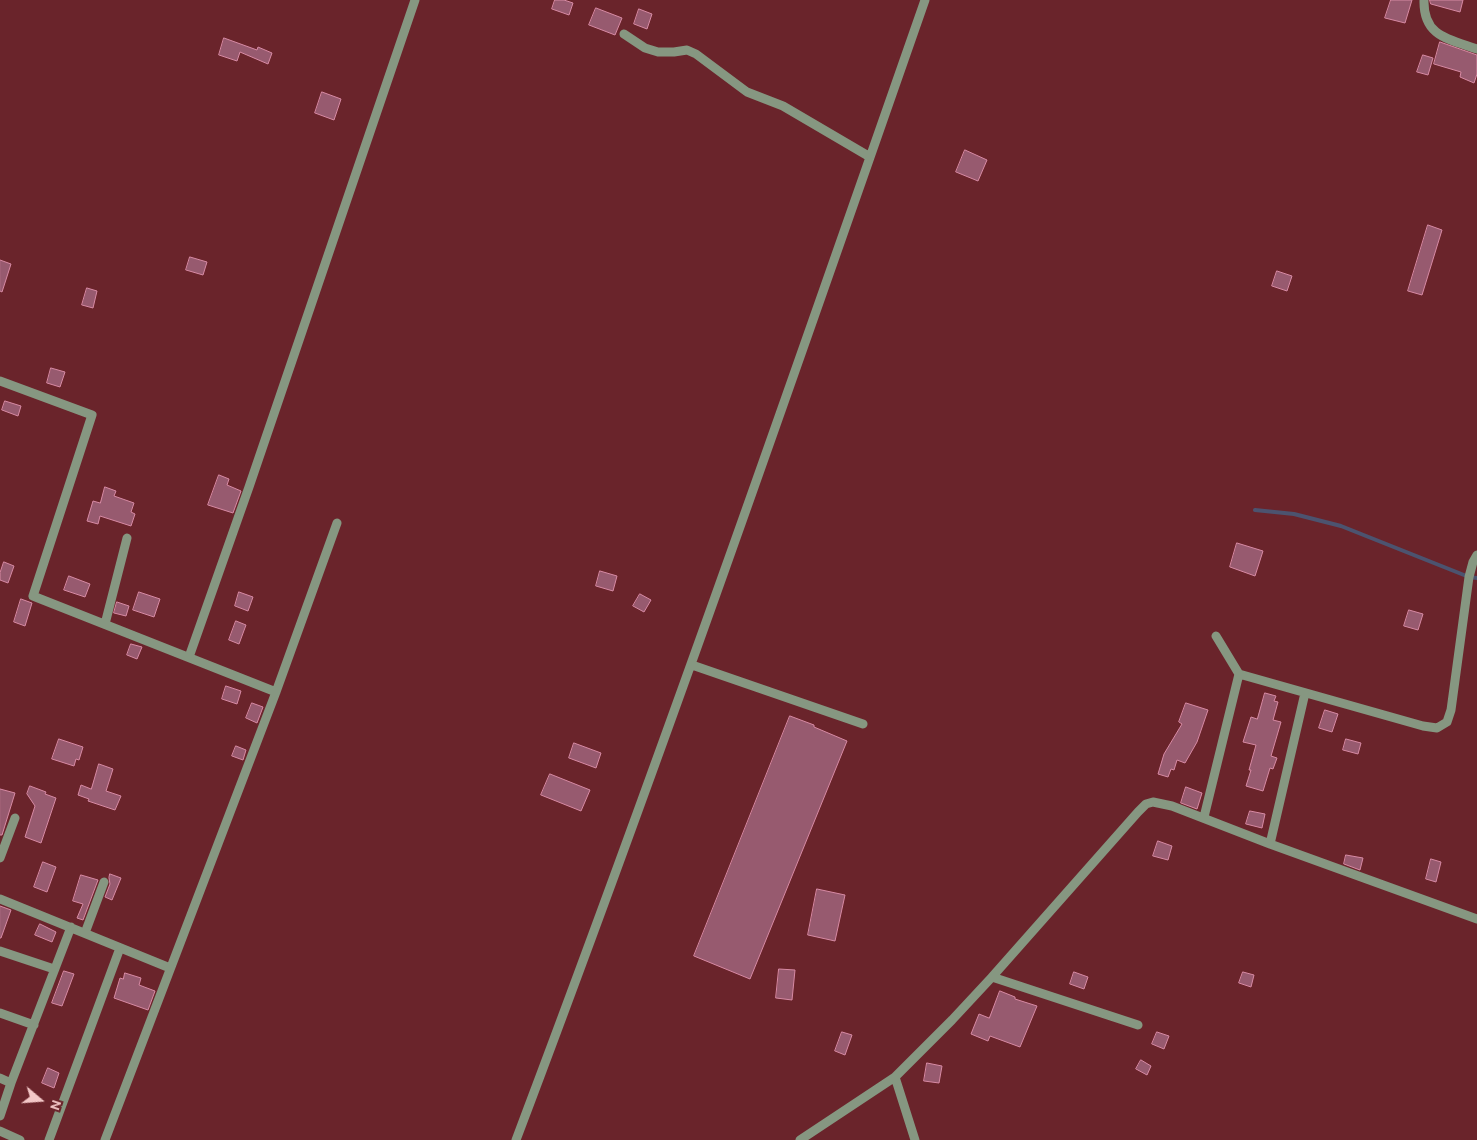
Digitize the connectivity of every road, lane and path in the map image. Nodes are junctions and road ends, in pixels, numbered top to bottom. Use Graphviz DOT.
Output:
graph roads {
  1 [pos="415,0"];
  2 [pos="925,0"];
  3 [pos="1424,0"];
  4 [pos="624,34"];
  5 [pos="1477,49"];
  6 [pos="870,157"];
  7 [pos="0,381"];
  8 [pos="337,523"];
  9 [pos="127,538"];
  10 [pos="1477,555"];
  11 [pos="105,624"];
  12 [pos="1216,636"];
  13 [pos="189,657"];
  14 [pos="692,665"];
  15 [pos="1239,674"];
  16 [pos="276,692"];
  17 [pos="1305,693"];
  18 [pos="863,724"];
  19 [pos="1204,817"];
  20 [pos="15,818"];
  21 [pos="1270,844"];
  22 [pos="0,858"];
  23 [pos="104,882"];
  24 [pos="0,900"];
  25 [pos="1477,918"];
  26 [pos="71,927"];
  27 [pos="85,933"];
  28 [pos="120,948"];
  29 [pos="0,951"];
  30 [pos="170,968"];
  31 [pos="54,969"];
  32 [pos="992,977"];
  33 [pos="0,1013"];
  34 [pos="34,1024"];
  35 [pos="1138,1025"];
  36 [pos="895,1077"];
  37 [pos="0,1078"];
  38 [pos="11,1083"];
  39 [pos="0,1116"];
  40 [pos="0,1131"];
  41 [pos="20,1140"];
  42 [pos="50,1140"];
  43 [pos="105,1140"];
  44 [pos="516,1140"];
  45 [pos="800,1140"];
  46 [pos="915,1140"];
  1 -- 13 [label="street"];
  2 -- 6 [label="street"];
  3 -- 5 [label="street"];
  4 -- 6 [label="street"];
  6 -- 14 [label="street"];
  7 -- 11 [label="street"];
  8 -- 16 [label="street"];
  9 -- 11 [label="street"];
  10 -- 17 [label="street"];
  11 -- 13 [label="street"];
  12 -- 15 [label="street"];
  13 -- 16 [label="street"];
  14 -- 18 [label="street"];
  14 -- 44 [label="street"];
  15 -- 17 [label="street"];
  15 -- 19 [label="street"];
  16 -- 30 [label="street"];
  17 -- 21 [label="street"];
  19 -- 21 [label="street"];
  19 -- 32 [label="street"];
  20 -- 22 [label="street"];
  21 -- 25 [label="street"];
  23 -- 27 [label="street"];
  24 -- 26 [label="street"];
  26 -- 27 [label="street"];
  26 -- 31 [label="street"];
  27 -- 28 [label="street"];
  28 -- 30 [label="street"];
  28 -- 42 [label="street"];
  29 -- 31 [label="street"];
  30 -- 43 [label="street"];
  31 -- 34 [label="street"];
  32 -- 35 [label="street"];
  32 -- 36 [label="street"];
  33 -- 34 [label="street"];
  34 -- 38 [label="street"];
  36 -- 45 [label="street"];
  36 -- 46 [label="street"];
  37 -- 38 [label="street"];
  38 -- 39 [label="street"];
  40 -- 41 [label="street"];
}
